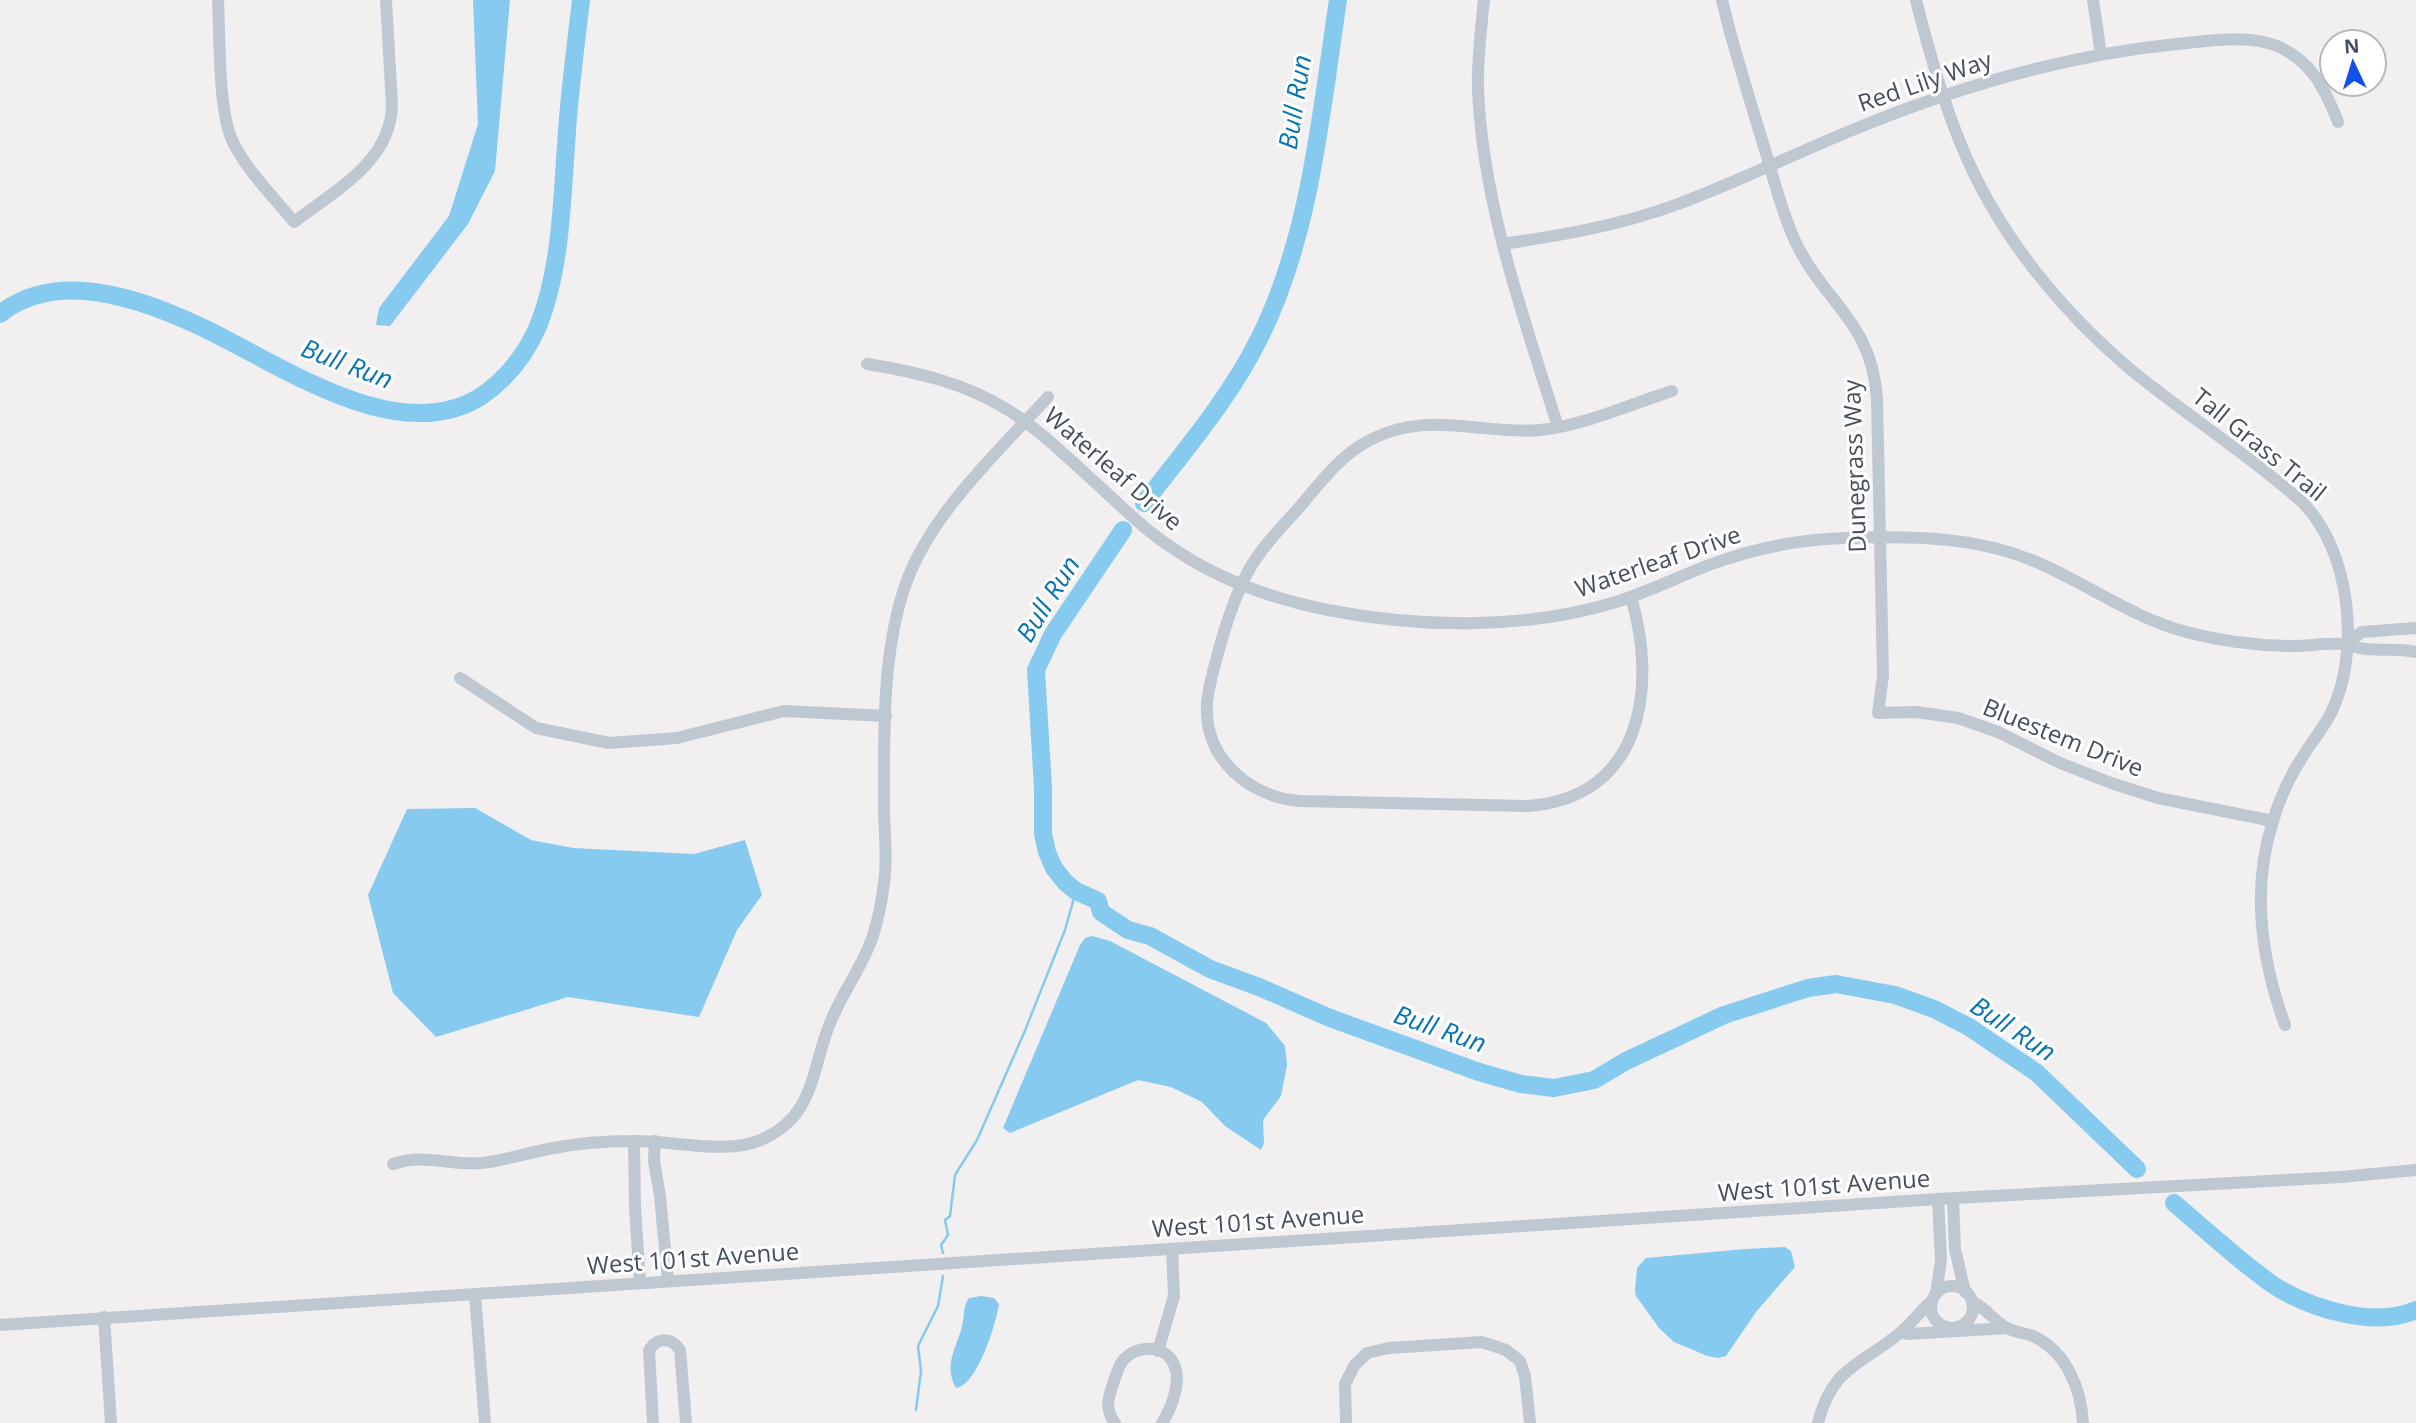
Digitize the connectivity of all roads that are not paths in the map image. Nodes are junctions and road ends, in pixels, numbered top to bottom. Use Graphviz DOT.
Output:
graph roads {
  1 [pos="218,0"];
  2 [pos="386,0"];
  3 [pos="1484,0"];
  4 [pos="1723,0"];
  5 [pos="1916,0"];
  6 [pos="2093,0"];
  7 [pos="2101,54"];
  8 [pos="1944,97"];
  9 [pos="2338,122"];
  10 [pos="1770,166"];
  11 [pos="1503,244"];
  12 [pos="867,364"];
  13 [pos="1672,391"];
  14 [pos="1048,397"];
  15 [pos="1025,422"];
  16 [pos="1558,427"];
  17 [pos="1879,537"];
  18 [pos="1241,585"];
  19 [pos="1631,597"];
  20 [pos="2416,628"];
  21 [pos="2346,643"];
  22 [pos="2416,652"];
  23 [pos="460,678"];
  24 [pos="1878,713"];
  25 [pos="886,716"];
  26 [pos="2273,821"];
  27 [pos="2285,1025"];
  28 [pos="634,1141"];
  29 [pos="655,1141"];
  30 [pos="393,1164"];
  31 [pos="2416,1170"];
  32 [pos="1938,1199"];
  33 [pos="1953,1199"];
  34 [pos="1172,1249"];
  35 [pos="668,1282"];
  36 [pos="640,1283"];
  37 [pos="475,1294"];
  38 [pos="1934,1297"];
  39 [pos="1968,1297"];
  40 [pos="104,1317"];
  41 [pos="0,1325"];
  42 [pos="2007,1328"];
  43 [pos="1955,1330"];
  44 [pos="1901,1332"];
  45 [pos="1158,1351"];
  46 [pos="111,1423"];
  47 [pos="485,1423"];
  48 [pos="653,1423"];
  49 [pos="686,1423"];
  50 [pos="1115,1423"];
  51 [pos="1161,1423"];
  52 [pos="1346,1423"];
  53 [pos="1530,1423"];
  54 [pos="1818,1423"];
  55 [pos="2083,1423"];
  1 -- 2 [label="street"];
  3 -- 11 [label="street"];
  4 -- 10 [label="street, Dunegrass Way"];
  5 -- 8 [label="street, Tall Grass Trail"];
  6 -- 7 [label="street"];
  7 -- 8 [label="street, Red Lily Way"];
  7 -- 9 [label="street, Red Lily Way"];
  8 -- 10 [label="street, Red Lily Way"];
  8 -- 21 [label="street, Tall Grass Trail"];
  10 -- 11 [label="street, Red Lily Way"];
  10 -- 17 [label="street, Dunegrass Way"];
  11 -- 16 [label="street"];
  12 -- 15 [label="street, Waterleaf Drive"];
  13 -- 16 [label="street"];
  14 -- 15 [label="street"];
  15 -- 18 [label="street, Waterleaf Drive"];
  15 -- 25 [label="street"];
  16 -- 18 [label="street"];
  17 -- 19 [label="street, Waterleaf Drive"];
  17 -- 21 [label="street, Waterleaf Drive"];
  17 -- 24 [label="street, Dunegrass Way"];
  18 -- 19 [label="street, Waterleaf Drive"];
  18 -- 19 [label="street"];
  20 -- 21 [label="street, Waterleaf Drive"];
  21 -- 22 [label="street, Waterleaf Drive"];
  21 -- 26 [label="street, Tall Grass Trail"];
  23 -- 25 [label="street"];
  24 -- 26 [label="street, Bluestem Drive"];
  25 -- 29 [label="street"];
  26 -- 27 [label="street, Tall Grass Trail"];
  28 -- 29 [label="street"];
  28 -- 30 [label="street"];
  28 -- 36 [label="street"];
  29 -- 35 [label="street"];
  31 -- 33 [label="street, West 101st Avenue"];
  32 -- 33 [label="street, West 101st Avenue"];
  32 -- 34 [label="street, West 101st Avenue"];
  32 -- 38 [label="street"];
  33 -- 39 [label="street"];
  34 -- 35 [label="street, West 101st Avenue"];
  34 -- 45 [label="street"];
  35 -- 36 [label="street, West 101st Avenue"];
  36 -- 37 [label="street, West 101st Avenue"];
  37 -- 40 [label="street, West 101st Avenue"];
  37 -- 47 [label="street"];
  38 -- 39 [label="street"];
  38 -- 43 [label="street"];
  38 -- 44 [label="street"];
  39 -- 42 [label="street"];
  39 -- 43 [label="street"];
  40 -- 41 [label="street, West 101st Avenue"];
  40 -- 46 [label="street"];
  42 -- 43 [label="street"];
  42 -- 55 [label="street"];
  43 -- 44 [label="street"];
  44 -- 54 [label="street"];
  45 -- 50 [label="street"];
  45 -- 51 [label="street"];
  48 -- 49 [label="street"];
  52 -- 53 [label="street"];
}
